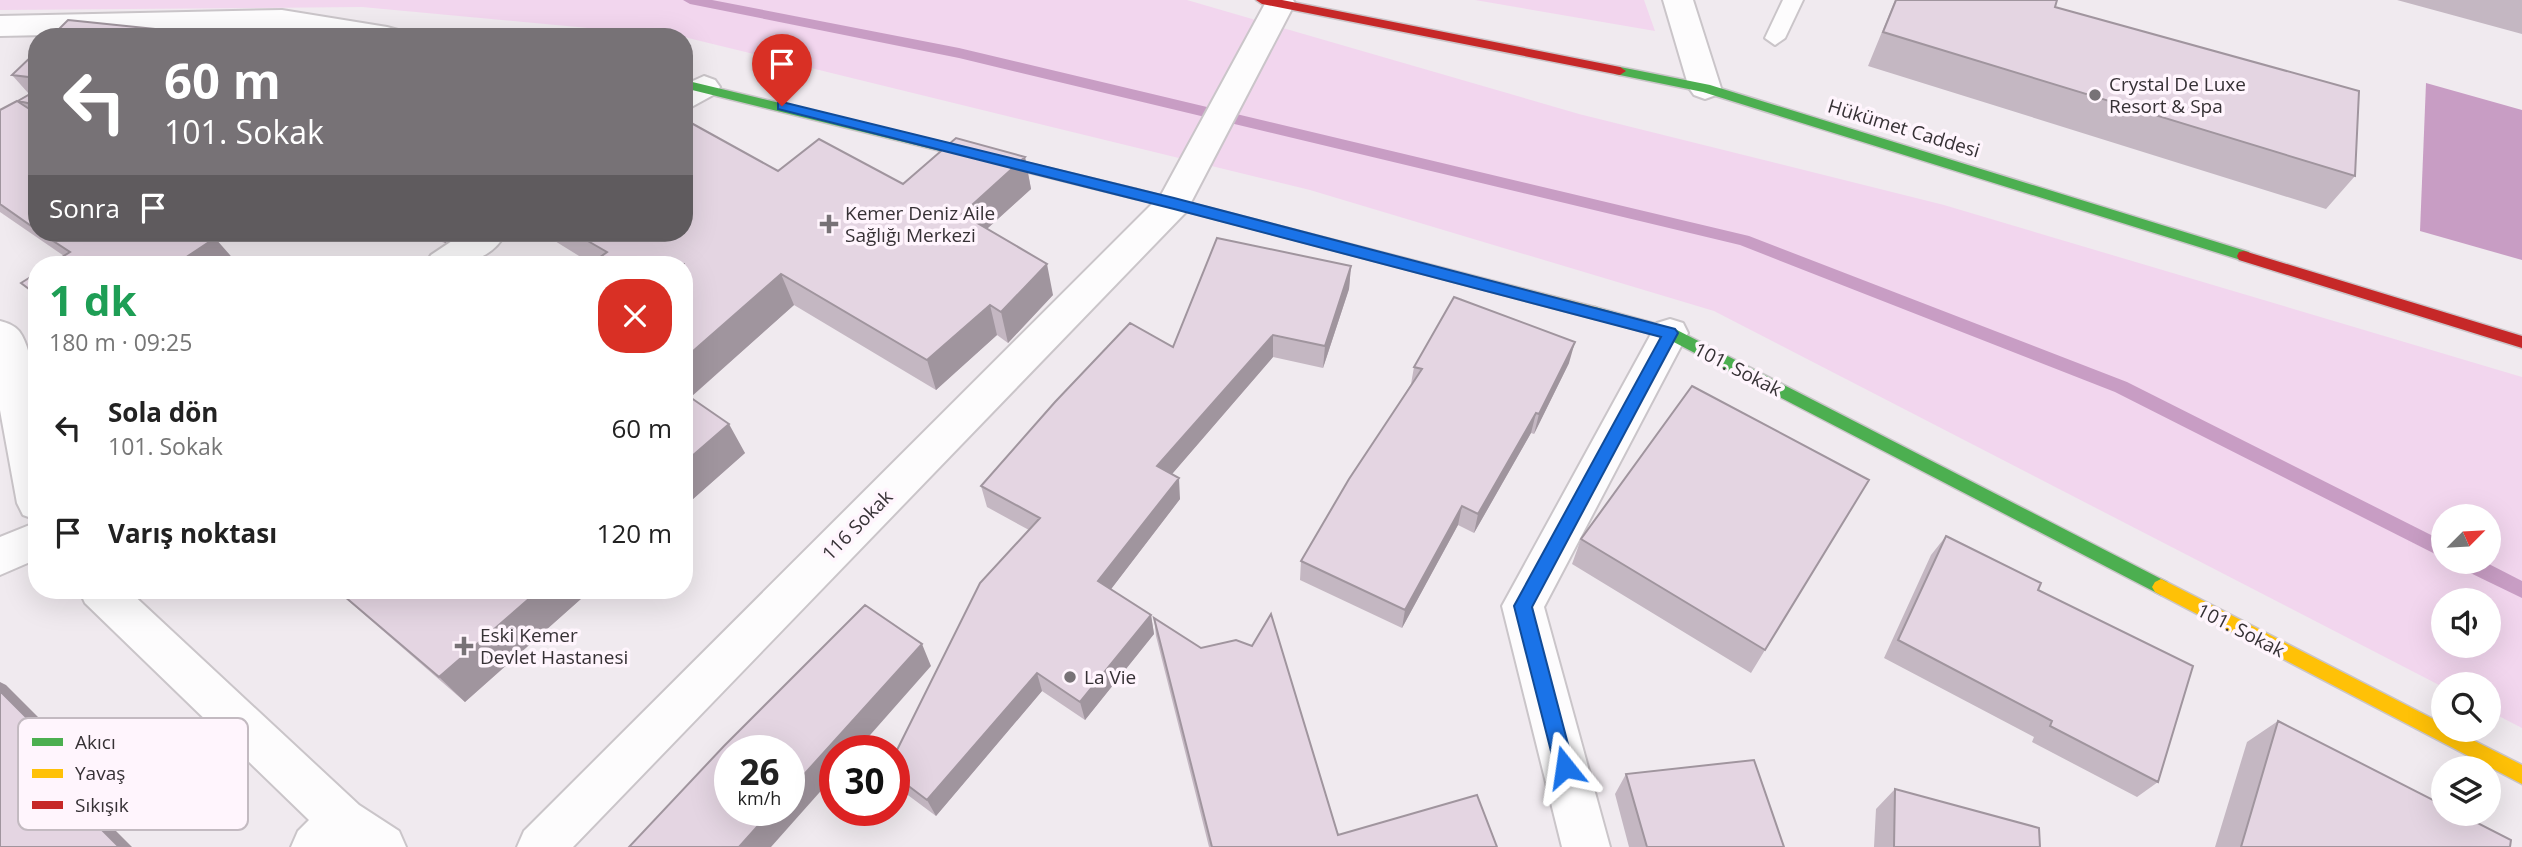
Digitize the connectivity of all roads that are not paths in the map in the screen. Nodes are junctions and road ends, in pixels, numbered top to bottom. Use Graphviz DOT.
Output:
graph roads {
  1 [pos="1678,0"];
  2 [pos="1793,0"];
  3 [pos="1271,2"];
  4 [pos="0,26"];
  5 [pos="331,28"];
  6 [pos="1775,38"];
  7 [pos="1705,88"];
  8 [pos="693,90"];
  9 [pos="1174,204"];
  10 [pos="476,242"];
  11 [pos="455,256"];
  12 [pos="1670,333"];
  13 [pos="0,335"];
  14 [pos="2522,342"];
  15 [pos="28,456"];
  16 [pos="28,543"];
  17 [pos="0,557"];
  18 [pos="108,599"];
  19 [pos="220,718"];
  20 [pos="248,748"];
  21 [pos="2522,775"];
  22 [pos="329,834"];
  23 [pos="382,847"];
  24 [pos="541,847"];
  25 [pos="1586,847"];
  1 -- 7 [label="street"];
  2 -- 6 [label="lane"];
  3 -- 7 [label="street, Hükümet Caddesi"];
  3 -- 9 [label="street, 116 Sokak"];
  4 -- 5 [label="street"];
  7 -- 14 [label="street, Hükümet Caddesi"];
  8 -- 9 [label="street, 101. Sokak"];
  9 -- 12 [label="street, 101. Sokak"];
  9 -- 24 [label="street, 116 Sokak"];
  10 -- 11 [label="street"];
  12 -- 21 [label="street, 101. Sokak"];
  12 -- 25 [label="street"];
  13 -- 15 [label="street"];
  16 -- 17 [label="street"];
  18 -- 19 [label="street"];
  20 -- 22 [label="street"];
  22 -- 23 [label="street"];
}
